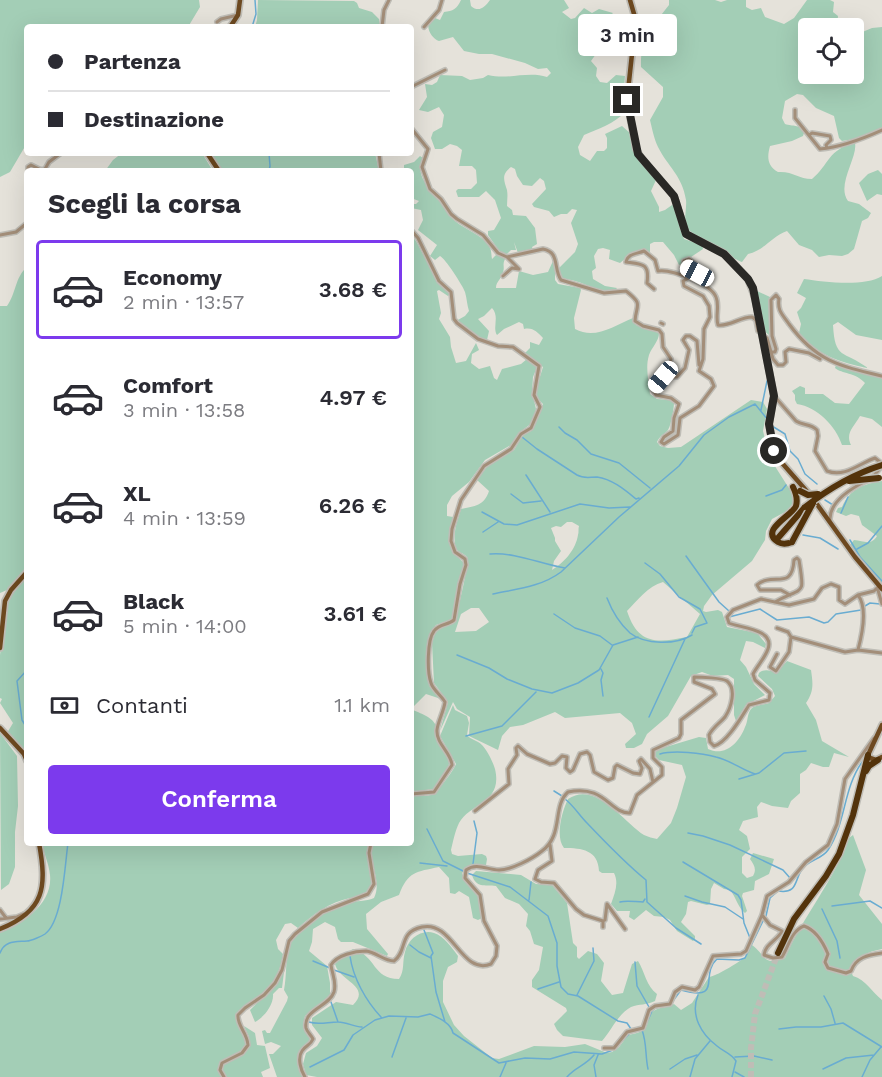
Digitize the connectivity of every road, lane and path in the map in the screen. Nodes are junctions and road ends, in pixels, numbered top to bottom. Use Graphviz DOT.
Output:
graph roads {
  1 [pos="240,0"];
  2 [pos="389,0"];
  3 [pos="442,0"];
  4 [pos="630,0"];
  5 [pos="238,15"];
  6 [pos="217,22"];
  7 [pos="232,24"];
  8 [pos="382,24"];
  9 [pos="424,27"];
  10 [pos="445,70"];
  11 [pos="414,86"];
  12 [pos="795,110"];
  13 [pos="882,130"];
  14 [pos="414,132"];
  15 [pos="809,135"];
  16 [pos="827,148"];
  17 [pos="57,156"];
  18 [pos="46,168"];
  19 [pos="24,225"];
  20 [pos="414,233"];
  21 [pos="0,235"];
  22 [pos="507,257"];
  23 [pos="695,264"];
  24 [pos="503,276"];
  25 [pos="686,278"];
  26 [pos="654,289"];
  27 [pos="762,334"];
  28 [pos="771,352"];
  29 [pos="828,360"];
  30 [pos="700,367"];
  31 [pos="675,374"];
  32 [pos="882,376"];
  33 [pos="774,396"];
  34 [pos="882,465"];
  35 [pos="881,478"];
  36 [pos="837,485"];
  37 [pos="793,487"];
  38 [pos="827,490"];
  39 [pos="831,521"];
  40 [pos="791,523"];
  41 [pos="778,538"];
  42 [pos="24,575"];
  43 [pos="878,587"];
  44 [pos="867,593"];
  45 [pos="790,595"];
  46 [pos="858,595"];
  47 [pos="861,600"];
  48 [pos="775,602"];
  49 [pos="882,604"];
  50 [pos="777,628"];
  51 [pos="791,637"];
  52 [pos="0,648"];
  53 [pos="858,650"];
  54 [pos="882,652"];
  55 [pos="777,654"];
  56 [pos="0,728"];
  57 [pos="881,728"];
  58 [pos="868,751"];
  59 [pos="24,754"];
  60 [pos="880,758"];
  61 [pos="864,775"];
  62 [pos="653,782"];
  63 [pos="414,794"];
  64 [pos="475,811"];
  65 [pos="550,844"];
  66 [pos="39,846"];
  67 [pos="370,846"];
  68 [pos="33,908"];
  69 [pos="0,910"];
  70 [pos="762,915"];
  71 [pos="6,918"];
  72 [pos="0,919"];
  73 [pos="603,921"];
  74 [pos="603,927"];
  75 [pos="0,929"];
  76 [pos="625,929"];
  77 [pos="778,953"];
  78 [pos="882,953"];
  79 [pos="604,1048"];
  80 [pos="224,1077"];
  81 [pos="305,1077"];
  1 -- 5 [label="main road"];
  2 -- 8 [label="street"];
  3 -- 9 [label="street"];
  4 -- 27 [label="main road"];
  5 -- 6 [label="street"];
  5 -- 7 [label="main road"];
  10 -- 11 [label="street"];
  12 -- 15 [label="street"];
  13 -- 16 [label="street"];
  14 -- 22 [label="street"];
  15 -- 16 [label="street"];
  15 -- 16 [label="street"];
  17 -- 18 [label="street"];
  19 -- 21 [label="street"];
  20 -- 63 [label="street"];
  22 -- 24 [label="street"];
  22 -- 30 [label="street"];
  23 -- 25 [label="street"];
  25 -- 26 [label="street"];
  25 -- 27 [label="street"];
  25 -- 30 [label="street"];
  27 -- 28 [label="street"];
  27 -- 33 [label="main road"];
  28 -- 29 [label="street"];
  28 -- 29 [label="street"];
  29 -- 32 [label="street"];
  30 -- 31 [label="street"];
  33 -- 39 [label="main road, bridge"];
  33 -- 39 [label="street"];
  34 -- 36 [label="highway, bridge"];
  35 -- 36 [label="highway, bridge"];
  36 -- 38 [label="highway, bridge"];
  37 -- 38 [label="highway, bridge"];
  37 -- 38 [label="highway, bridge"];
  37 -- 40 [label="highway"];
  38 -- 40 [label="highway, bridge"];
  39 -- 43 [label="main road"];
  40 -- 41 [label="highway"];
  42 -- 52 [label="main road"];
  43 -- 44 [label="street"];
  43 -- 49 [label="street"];
  44 -- 46 [label="street"];
  44 -- 47 [label="street"];
  45 -- 45 [label="street"];
  45 -- 48 [label="street"];
  46 -- 47 [label="street"];
  46 -- 48 [label="street"];
  47 -- 53 [label="street"];
  48 -- 62 [label="street"];
  50 -- 51 [label="street"];
  51 -- 53 [label="street"];
  51 -- 55 [label="street"];
  53 -- 54 [label="street"];
  56 -- 59 [label="main road"];
  57 -- 58 [label="main road"];
  58 -- 60 [label="main road"];
  58 -- 61 [label="highway"];
  58 -- 70 [label="street"];
  60 -- 61 [label="highway"];
  61 -- 77 [label="highway"];
  62 -- 64 [label="street"];
  62 -- 65 [label="street"];
  65 -- 73 [label="street"];
  65 -- 81 [label="street"];
  66 -- 68 [label="main road"];
  67 -- 80 [label="street"];
  68 -- 71 [label="street"];
  68 -- 75 [label="main road"];
  69 -- 71 [label="street"];
  70 -- 78 [label="street"];
  70 -- 79 [label="street"];
  71 -- 72 [label="street"];
  73 -- 74 [label="street"];
  73 -- 76 [label="street"];
}
